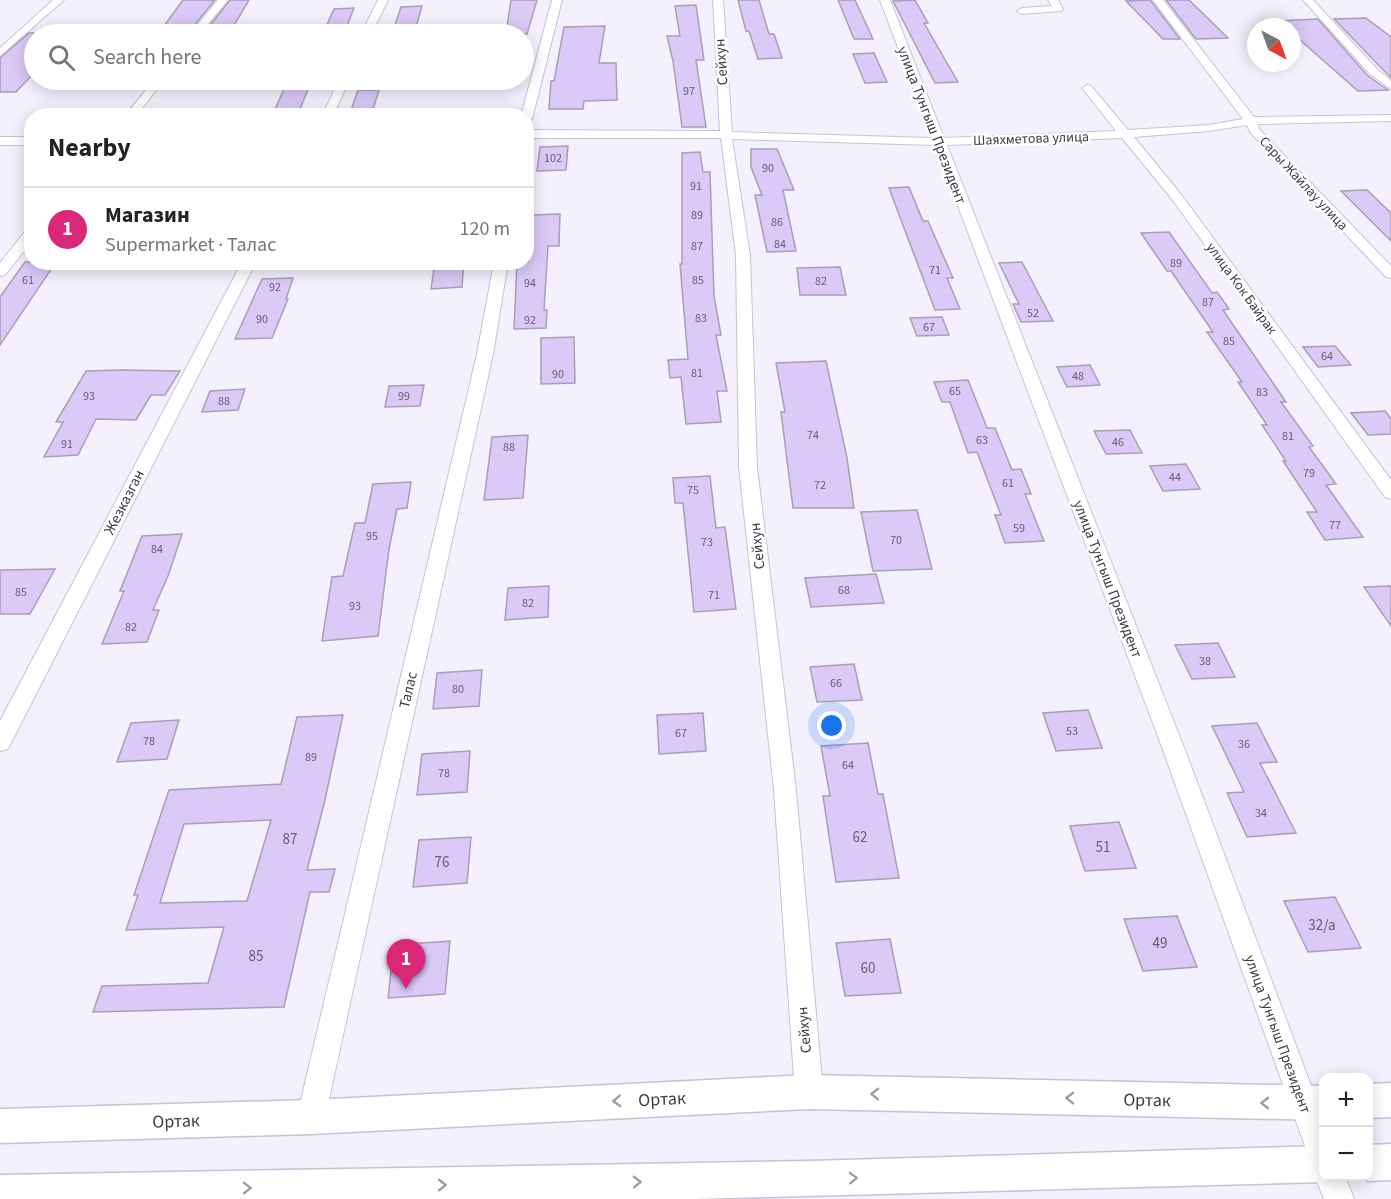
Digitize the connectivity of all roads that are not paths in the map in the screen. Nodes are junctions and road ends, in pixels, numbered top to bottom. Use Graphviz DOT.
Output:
graph roads {
  1 [pos="59,0"];
  2 [pos="223,0"];
  3 [pos="383,0"];
  4 [pos="556,0"];
  5 [pos="717,0"];
  6 [pos="885,0"];
  7 [pos="1053,0"];
  8 [pos="1158,0"];
  9 [pos="1308,0"];
  10 [pos="1022,11"];
  11 [pos="32,24"];
  12 [pos="203,24"];
  13 [pos="371,24"];
  14 [pos="24,31"];
  15 [pos="0,52"];
  16 [pos="1391,86"];
  17 [pos="534,87"];
  18 [pos="1087,88"];
  19 [pos="151,90"];
  20 [pos="339,90"];
  21 [pos="533,90"];
  22 [pos="136,108"];
  23 [pos="331,108"];
  24 [pos="529,108"];
  25 [pos="1391,118"];
  26 [pos="1251,121"];
  27 [pos="534,134"];
  28 [pos="1125,134"];
  29 [pos="726,135"];
  30 [pos="0,141"];
  31 [pos="24,141"];
  32 [pos="939,142"];
  33 [pos="24,242"];
  34 [pos="245,270"];
  35 [pos="500,270"];
  36 [pos="0,272"];
  37 [pos="1391,274"];
  38 [pos="1391,493"];
  39 [pos="0,742"];
  40 [pos="809,1092"];
  41 [pos="1391,1100"];
  42 [pos="1373,1101"];
  43 [pos="1313,1104"];
  44 [pos="311,1116"];
  45 [pos="0,1126"];
  46 [pos="1319,1139"];
  47 [pos="1319,1162"];
  48 [pos="1391,1162"];
  49 [pos="1373,1163"];
  50 [pos="1332,1181"];
  51 [pos="810,1189"];
  52 [pos="0,1193"];
  53 [pos="294,1193"];
  54 [pos="1339,1199"];
  1 -- 11 [label="street"];
  2 -- 12 [label="street"];
  3 -- 13 [label="street"];
  4 -- 17 [label="street"];
  5 -- 29 [label="street, Сейхун"];
  6 -- 32 [label="street, улица Тунгыш Президент"];
  7 -- 10 [label="street"];
  8 -- 26 [label="street, Сары Жайлау улица"];
  9 -- 16 [label="street"];
  14 -- 15 [label="street"];
  18 -- 28 [label="street, улица Кок Байрак"];
  19 -- 22 [label="street"];
  20 -- 23 [label="street"];
  21 -- 24 [label="street"];
  25 -- 26 [label="street, Шаяхметова улица"];
  26 -- 28 [label="street, Шаяхметова улица"];
  26 -- 37 [label="street, Сары Жайлау улица"];
  27 -- 29 [label="street, Шаяхметова улица"];
  28 -- 32 [label="street, Шаяхметова улица"];
  28 -- 38 [label="street, улица Кок Байрак"];
  29 -- 32 [label="street, Шаяхметова улица"];
  29 -- 40 [label="street, Сейхун"];
  30 -- 31 [label="street"];
  32 -- 43 [label="street, улица Тунгыш Президент"];
  33 -- 36 [label="street"];
  34 -- 39 [label="street, Жезказган"];
  35 -- 44 [label="street, Талас"];
  43 -- 40 [label="street, Ортак, one-way"];
  40 -- 44 [label="street, Ортак, one-way"];
  41 -- 42 [label="street"];
  43 -- 46 [label="street, улица Тунгыш Президент"];
  44 -- 45 [label="street, Ортак"];
  51 -- 47 [label="street, one-way"];
  48 -- 49 [label="street"];
  50 -- 54 [label="street"];
  53 -- 51 [label="street, one-way"];
  52 -- 53 [label="street, one-way"];
}
